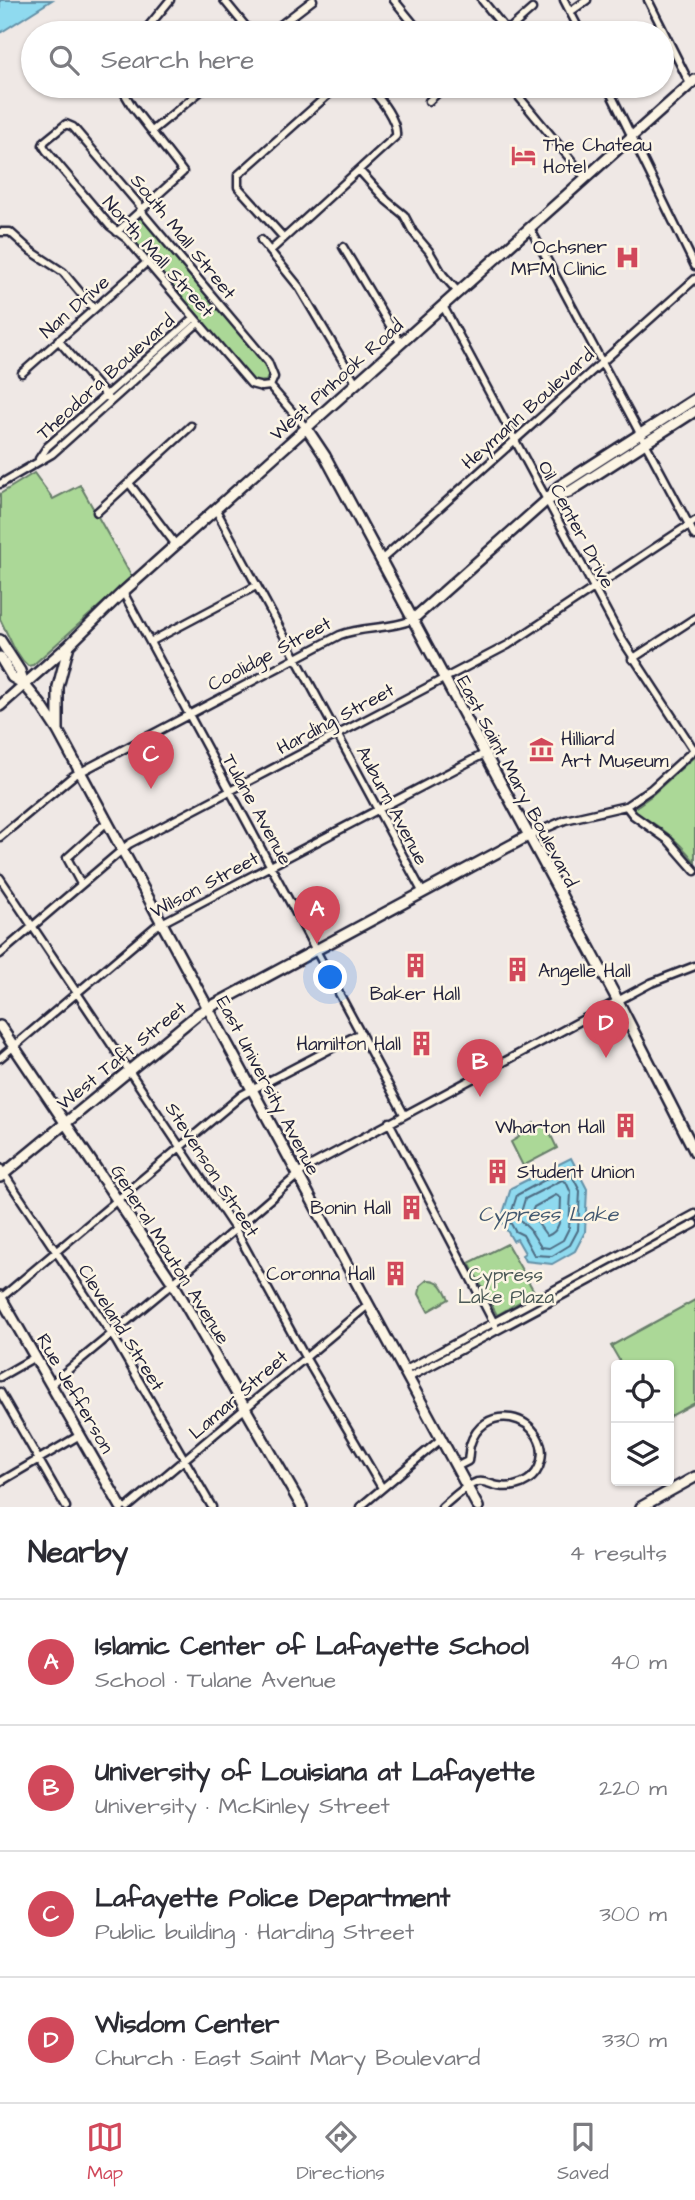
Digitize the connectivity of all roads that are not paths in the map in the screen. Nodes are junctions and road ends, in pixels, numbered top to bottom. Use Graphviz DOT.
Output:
graph roads {
  1 [pos="170,0"];
  2 [pos="224,0"];
  3 [pos="313,0"];
  4 [pos="394,0"];
  5 [pos="482,0"];
  6 [pos="564,0"];
  7 [pos="587,0"];
  8 [pos="648,0"];
  9 [pos="532,9"];
  10 [pos="570,12"];
  11 [pos="153,21"];
  12 [pos="241,21"];
  13 [pos="286,21"];
  14 [pos="411,21"];
  15 [pos="498,21"];
  16 [pos="518,21"];
  17 [pos="575,21"];
  18 [pos="660,21"];
  19 [pos="674,47"];
  20 [pos="693,82"];
  21 [pos="127,98"];
  22 [pos="192,98"];
  23 [pos="325,98"];
  24 [pos="379,98"];
  25 [pos="432,98"];
  26 [pos="520,98"];
  27 [pos="613,98"];
  28 [pos="429,101"];
  29 [pos="152,131"];
  30 [pos="55,132"];
  31 [pos="633,137"];
  32 [pos="359,170"];
  33 [pos="586,178"];
  34 [pos="142,210"];
  35 [pos="530,228"];
  36 [pos="0,232"];
  37 [pos="117,232"];
  38 [pos="284,238"];
  39 [pos="261,240"];
  40 [pos="343,247"];
  41 [pos="270,251"];
  42 [pos="146,263"];
  43 [pos="695,266"];
  44 [pos="695,279"];
  45 [pos="459,293"];
  46 [pos="443,306"];
  47 [pos="94,309"];
  48 [pos="196,321"];
  49 [pos="58,340"];
  50 [pos="401,344"];
  51 [pos="601,363"];
  52 [pos="22,373"];
  53 [pos="356,383"];
  54 [pos="270,386"];
  55 [pos="108,398"];
  56 [pos="695,399"];
  57 [pos="695,411"];
  58 [pos="191,426"];
  59 [pos="306,429"];
  60 [pos="640,433"];
  61 [pos="514,440"];
  62 [pos="645,443"];
  63 [pos="129,483"];
  64 [pos="0,484"];
  65 [pos="547,500"];
  66 [pos="216,510"];
  67 [pos="97,512"];
  68 [pos="692,523"];
  69 [pos="695,536"];
  70 [pos="176,545"];
  71 [pos="380,561"];
  72 [pos="256,586"];
  73 [pos="593,587"];
  74 [pos="123,592"];
  75 [pos="695,618"];
  76 [pos="412,620"];
  77 [pos="0,640"];
  78 [pos="150,642"];
  79 [pos="69,645"];
  80 [pos="0,657"];
  81 [pos="296,659"];
  82 [pos="632,659"];
  83 [pos="443,679"];
  84 [pos="24,684"];
  85 [pos="0,706"];
  86 [pos="189,715"];
  87 [pos="58,731"];
  88 [pos="337,735"];
  89 [pos="694,749"];
  90 [pos="484,754"];
  91 [pos="80,773"];
  92 [pos="230,791"];
  93 [pos="626,806"];
  94 [pos="378,810"];
  95 [pos="107,822"];
  96 [pos="528,836"];
  97 [pos="0,837"];
  98 [pos="122,849"];
  99 [pos="272,866"];
  100 [pos="695,871"];
  101 [pos="0,878"];
  102 [pos="81,884"];
  103 [pos="423,893"];
  104 [pos="162,923"];
  105 [pos="32,926"];
  106 [pos="316,949"];
  107 [pos="0,954"];
  108 [pos="694,965"];
  109 [pos="77,992"];
  110 [pos="618,1001"];
  111 [pos="207,1008"];
  112 [pos="0,1026"];
  113 [pos="360,1033"];
  114 [pos="13,1046"];
  115 [pos="0,1058"];
  116 [pos="129,1069"];
  117 [pos="252,1089"];
  118 [pos="404,1114"];
  119 [pos="389,1122"];
  120 [pos="65,1123"];
  121 [pos="181,1146"];
  122 [pos="695,1152"];
  123 [pos="1,1173"];
  124 [pos="298,1175"];
  125 [pos="118,1201"];
  126 [pos="695,1214"];
  127 [pos="682,1221"];
  128 [pos="695,1224"];
  129 [pos="235,1228"];
  130 [pos="686,1229"];
  131 [pos="56,1252"];
  132 [pos="604,1268"];
  133 [pos="173,1283"];
  134 [pos="1,1297"];
  135 [pos="368,1305"];
  136 [pos="496,1326"];
  137 [pos="111,1335"];
  138 [pos="442,1350"];
  139 [pos="35,1357"];
  140 [pos="305,1357"];
  141 [pos="446,1358"];
  142 [pos="406,1375"];
  143 [pos="0,1377"];
  144 [pos="51,1384"];
  145 [pos="0,1392"];
  146 [pos="246,1409"];
  147 [pos="80,1435"];
  148 [pos="441,1439"];
  149 [pos="38,1460"];
  150 [pos="185,1460"];
  151 [pos="456,1467"];
  152 [pos="695,1477"];
  153 [pos="0,1482"];
  154 [pos="467,1487"];
  155 [pos="382,1488"];
  156 [pos="66,1507"];
  157 [pos="121,1507"];
  158 [pos="128,1507"];
  159 [pos="212,1507"];
  160 [pos="302,1507"];
  161 [pos="360,1507"];
  162 [pos="442,1507"];
  163 [pos="478,1507"];
  164 [pos="641,1507"];
  1 -- 11 [label="street"];
  2 -- 12 [label="street"];
  3 -- 13 [label="street"];
  4 -- 14 [label="street"];
  5 -- 15 [label="street"];
  6 -- 10 [label="street"];
  7 -- 10 [label="street"];
  8 -- 18 [label="street"];
  9 -- 16 [label="street"];
  10 -- 17 [label="street"];
  19 -- 20 [label="street"];
  20 -- 31 [label="street, West Pinhook Road"];
  21 -- 29 [label="street"];
  22 -- 29 [label="street"];
  23 -- 38 [label="street"];
  24 -- 32 [label="street"];
  25 -- 28 [label="street"];
  26 -- 33 [label="street"];
  27 -- 31 [label="street"];
  29 -- 34 [label="street"];
  30 -- 34 [label="street, South Mall Street"];
  30 -- 37 [label="street, North Mall Street"];
  31 -- 33 [label="street, West Pinhook Road"];
  31 -- 43 [label="street"];
  32 -- 38 [label="street"];
  32 -- 45 [label="street"];
  33 -- 35 [label="street, West Pinhook Road"];
  34 -- 37 [label="street"];
  34 -- 54 [label="street, South Mall Street"];
  35 -- 45 [label="street, West Pinhook Road"];
  35 -- 51 [label="street"];
  36 -- 47 [label="street"];
  37 -- 42 [label="street, North Mall Street"];
  38 -- 41 [label="street"];
  39 -- 41 [label="street"];
  40 -- 50 [label="street"];
  41 -- 53 [label="street"];
  42 -- 47 [label="street, Nan Drive"];
  42 -- 48 [label="street, North Mall Street"];
  44 -- 51 [label="street, Heymann Boulevard"];
  45 -- 46 [label="street, West Pinhook Road"];
  46 -- 50 [label="street, West Pinhook Road"];
  46 -- 61 [label="street, Oil Center Drive"];
  47 -- 49 [label="street, Nan Drive"];
  48 -- 54 [label="street, North Mall Street"];
  48 -- 55 [label="street, Theodora Boulevard"];
  49 -- 52 [label="street, Nan Drive"];
  49 -- 55 [label="street"];
  50 -- 53 [label="street, West Pinhook Road"];
  51 -- 60 [label="street"];
  51 -- 61 [label="street, Heymann Boulevard"];
  53 -- 59 [label="street, West Pinhook Road"];
  54 -- 59 [label="street"];
  55 -- 64 [label="street, Theodora Boulevard"];
  56 -- 60 [label="street, Coolidge Street"];
  57 -- 62 [label="street, Coolidge Street"];
  58 -- 63 [label="street"];
  59 -- 66 [label="street, West Pinhook Road"];
  59 -- 71 [label="street, East Saint Mary Boulevard"];
  60 -- 62 [label="street"];
  60 -- 65 [label="street, Coolidge Street"];
  61 -- 65 [label="street, Oil Center Drive"];
  61 -- 71 [label="street, Heymann Boulevard"];
  62 -- 65 [label="street, Coolidge Street"];
  62 -- 68 [label="street"];
  63 -- 67 [label="street"];
  63 -- 70 [label="street"];
  65 -- 73 [label="street, Oil Center Drive"];
  65 -- 76 [label="street, Coolidge Street"];
  66 -- 70 [label="street, West Pinhook Road"];
  66 -- 72 [label="street, Auburn Avenue"];
  68 -- 69 [label="street"];
  68 -- 73 [label="street, Harding Street"];
  70 -- 74 [label="street, West Pinhook Road"];
  71 -- 76 [label="street, East Saint Mary Boulevard"];
  72 -- 78 [label="street"];
  72 -- 81 [label="street, Auburn Avenue"];
  73 -- 82 [label="street, Oil Center Drive"];
  73 -- 83 [label="street, Harding Street"];
  74 -- 78 [label="street, Tulane Avenue"];
  74 -- 79 [label="street, West Pinhook Road"];
  75 -- 82 [label="street"];
  76 -- 81 [label="street, Coolidge Street"];
  76 -- 83 [label="street, East Saint Mary Boulevard"];
  77 -- 84 [label="street, East University Avenue"];
  78 -- 86 [label="street, Tulane Avenue"];
  79 -- 84 [label="street, West Pinhook Road"];
  79 -- 87 [label="street"];
  80 -- 84 [label="street, East University Avenue"];
  81 -- 86 [label="street, Coolidge Street"];
  81 -- 88 [label="street, Auburn Avenue"];
  82 -- 89 [label="street, Oil Center Drive"];
  83 -- 88 [label="street, Harding Street"];
  83 -- 90 [label="street, East Saint Mary Boulevard"];
  84 -- 85 [label="street, West Pinhook Road"];
  84 -- 87 [label="street, East University Avenue"];
  86 -- 91 [label="street, Coolidge Street"];
  86 -- 92 [label="street, Tulane Avenue"];
  87 -- 91 [label="street, East University Avenue"];
  88 -- 92 [label="street, Harding Street"];
  88 -- 94 [label="street, Auburn Avenue"];
  89 -- 93 [label="street"];
  90 -- 94 [label="street, Wilson Street"];
  90 -- 96 [label="street, East Saint Mary Boulevard"];
  91 -- 95 [label="street, East University Avenue"];
  91 -- 97 [label="street, Coolidge Street"];
  92 -- 98 [label="street, Harding Street"];
  92 -- 99 [label="street, Tulane Avenue"];
  93 -- 96 [label="street"];
  93 -- 100 [label="street"];
  94 -- 99 [label="street, Wilson Street"];
  94 -- 103 [label="street, Auburn Avenue"];
  95 -- 98 [label="street, East University Avenue"];
  95 -- 102 [label="street"];
  96 -- 103 [label="street, West Taft Street"];
  96 -- 110 [label="street, East Saint Mary Boulevard"];
  98 -- 102 [label="street, Harding Street"];
  98 -- 104 [label="street, East University Avenue"];
  99 -- 104 [label="street, Wilson Street"];
  99 -- 106 [label="street, Tulane Avenue"];
  101 -- 105 [label="street, Stevenson Street"];
  102 -- 105 [label="street, Harding Street"];
  103 -- 106 [label="street, West Taft Street"];
  104 -- 109 [label="street, Wilson Street"];
  104 -- 111 [label="street, East University Avenue"];
  105 -- 107 [label="street, Harding Street"];
  105 -- 109 [label="street, Stevenson Street"];
  106 -- 111 [label="street, West Taft Street"];
  106 -- 113 [label="street, Tulane Avenue"];
  108 -- 110 [label="street"];
  109 -- 114 [label="street, Wilson Street"];
  109 -- 116 [label="street, Stevenson Street"];
  110 -- 118 [label="street"];
  110 -- 122 [label="street, East Saint Mary Boulevard"];
  111 -- 116 [label="street, West Taft Street"];
  111 -- 117 [label="street, East University Avenue"];
  112 -- 114 [label="street, General Mouton Avenue"];
  113 -- 117 [label="street"];
  113 -- 118 [label="street, Tulane Avenue"];
  114 -- 115 [label="street, Wilson Street"];
  114 -- 120 [label="street, General Mouton Avenue"];
  116 -- 120 [label="street, West Taft Street"];
  116 -- 121 [label="street, Stevenson Street"];
  117 -- 121 [label="street"];
  117 -- 124 [label="street, East University Avenue"];
  118 -- 119 [label="street"];
  119 -- 124 [label="street"];
  119 -- 136 [label="street"];
  120 -- 123 [label="street, West Taft Street"];
  120 -- 125 [label="street, General Mouton Avenue"];
  121 -- 125 [label="street"];
  121 -- 129 [label="street, Stevenson Street"];
  123 -- 131 [label="street, Cleveland Street"];
  124 -- 129 [label="street"];
  124 -- 135 [label="street, East University Avenue"];
  125 -- 131 [label="street"];
  125 -- 133 [label="street, General Mouton Avenue"];
  126 -- 127 [label="street"];
  127 -- 130 [label="street"];
  127 -- 132 [label="street"];
  128 -- 130 [label="street"];
  129 -- 133 [label="street"];
  129 -- 140 [label="street, Stevenson Street"];
  130 -- 132 [label="street"];
  131 -- 134 [label="street"];
  131 -- 137 [label="street, Cleveland Street"];
  132 -- 136 [label="street"];
  133 -- 137 [label="street"];
  133 -- 146 [label="street, General Mouton Avenue"];
  134 -- 139 [label="street, Rue Jefferson"];
  135 -- 140 [label="street, Lamar Street"];
  135 -- 142 [label="street, East University Avenue"];
  136 -- 138 [label="street"];
  136 -- 141 [label="street"];
  137 -- 144 [label="street"];
  137 -- 150 [label="street, Cleveland Street"];
  138 -- 141 [label="street"];
  138 -- 142 [label="street"];
  139 -- 143 [label="street"];
  139 -- 144 [label="street, Rue Jefferson"];
  140 -- 146 [label="street, Lamar Street"];
  140 -- 155 [label="street, Stevenson Street"];
  141 -- 142 [label="street"];
  142 -- 148 [label="street, East University Avenue"];
  144 -- 147 [label="street, Rue Jefferson"];
  145 -- 149 [label="street"];
  146 -- 150 [label="street, Lamar Street"];
  146 -- 160 [label="street, General Mouton Avenue"];
  147 -- 149 [label="street"];
  147 -- 157 [label="street, Rue Jefferson"];
  148 -- 151 [label="street, East University Avenue"];
  148 -- 155 [label="street"];
  149 -- 153 [label="street"];
  149 -- 156 [label="street"];
  150 -- 158 [label="street, Lamar Street"];
  150 -- 159 [label="street, Cleveland Street"];
  151 -- 154 [label="street, East University Avenue"];
  151 -- 154 [label="street"];
  152 -- 164 [label="street"];
  154 -- 162 [label="street"];
  154 -- 163 [label="street, East University Avenue"];
  155 -- 161 [label="street"];
}
